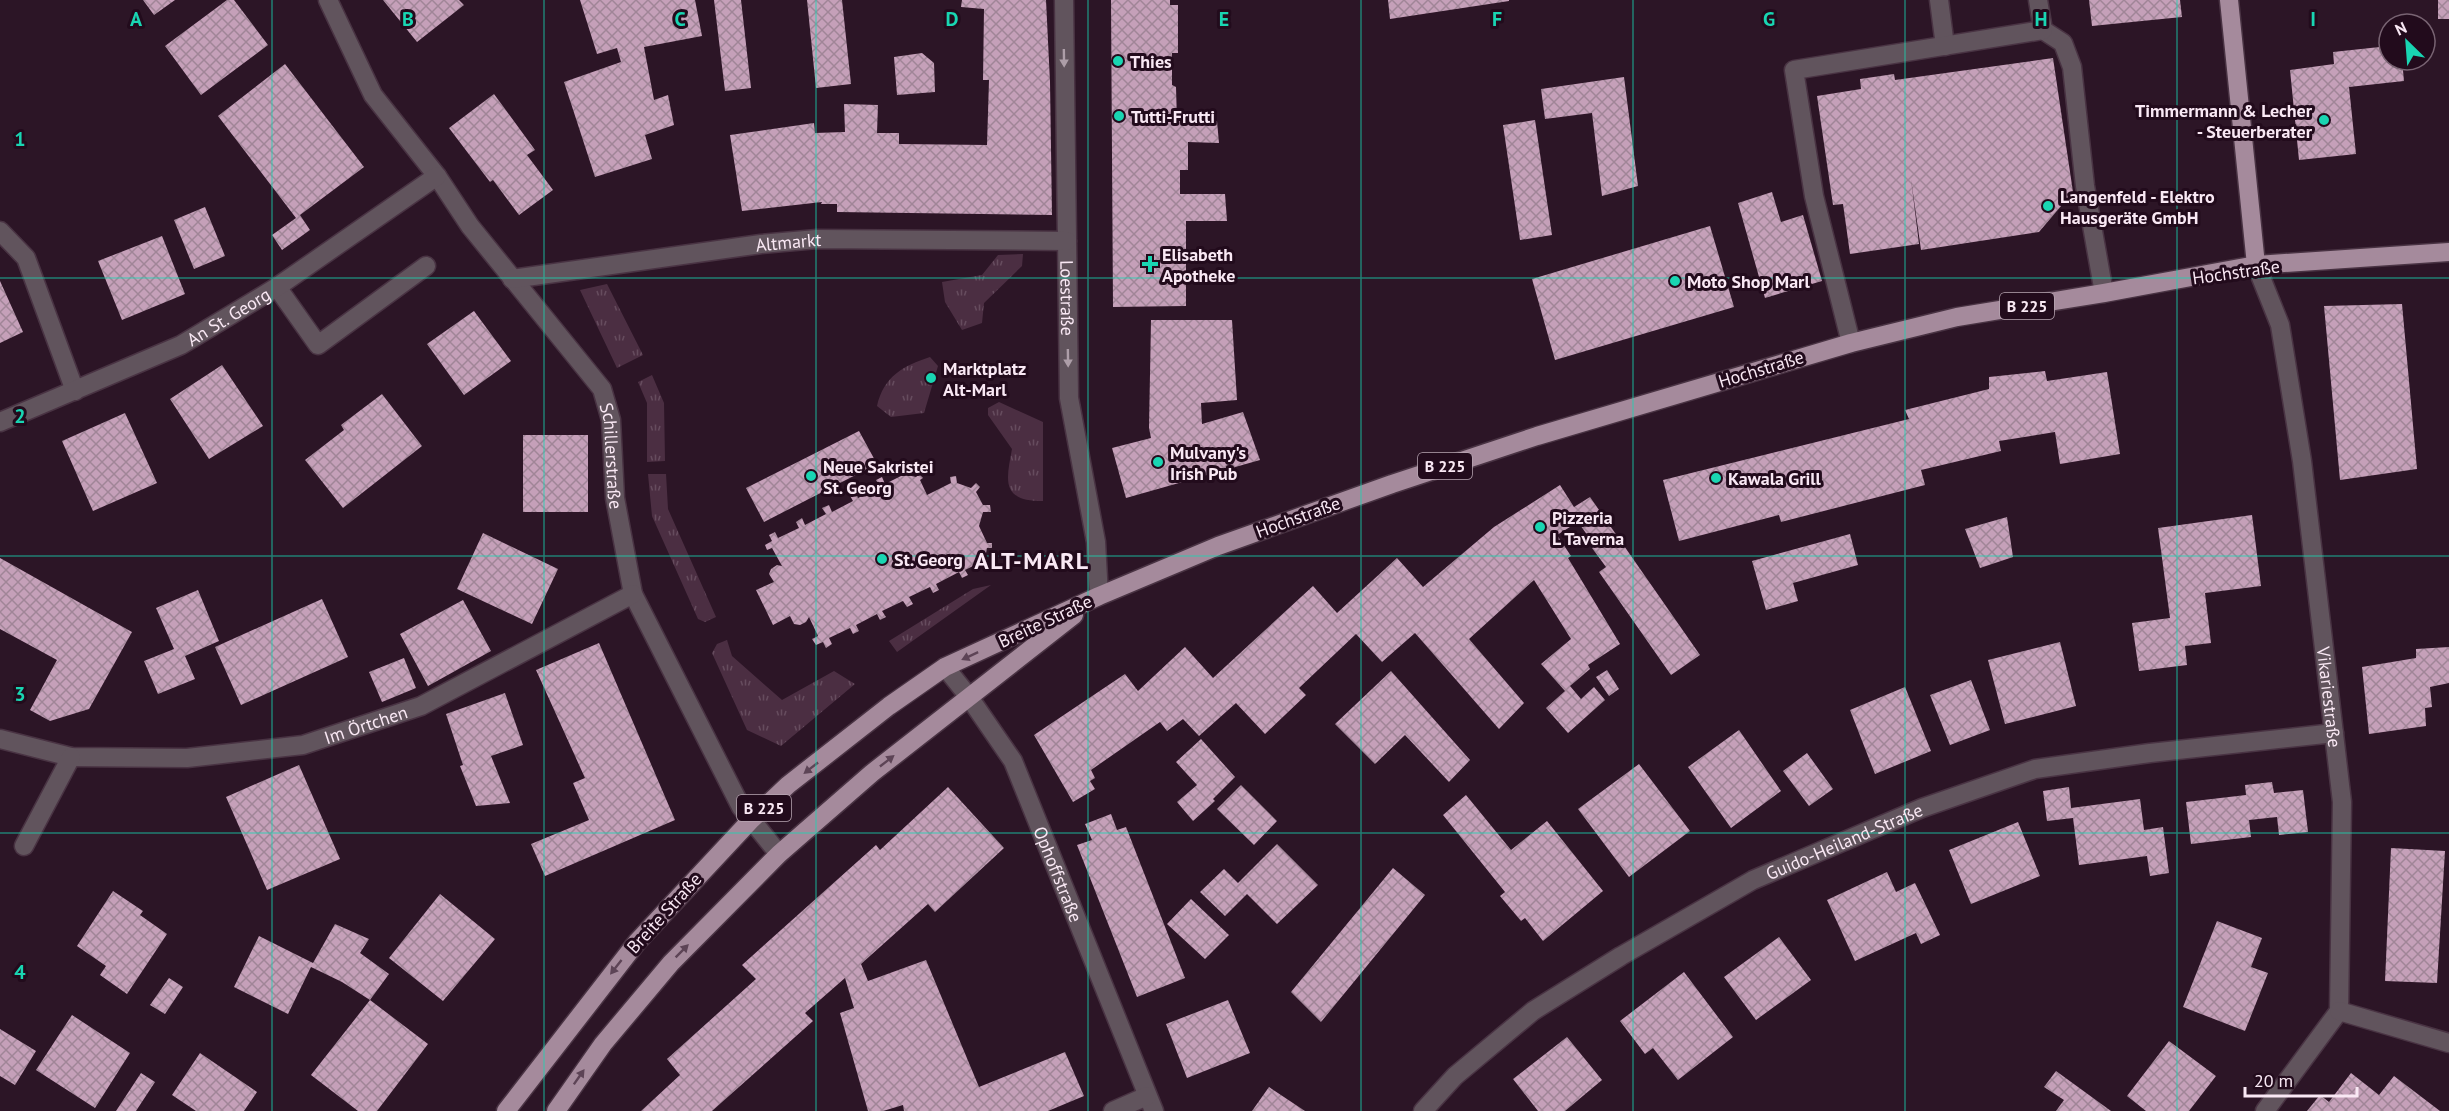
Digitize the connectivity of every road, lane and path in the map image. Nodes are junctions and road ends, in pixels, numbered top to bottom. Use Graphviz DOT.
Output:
graph roads {
  1 [pos="328,0"];
  2 [pos="1064,0"];
  3 [pos="1939,0"];
  4 [pos="2038,0"];
  5 [pos="2229,0"];
  6 [pos="2043,30"];
  7 [pos="1945,46"];
  8 [pos="437,176"];
  9 [pos="0,231"];
  10 [pos="1067,241"];
  11 [pos="2449,252"];
  12 [pos="2256,265"];
  13 [pos="426,266"];
  14 [pos="512,279"];
  15 [pos="277,287"];
  16 [pos="2104,293"];
  17 [pos="1851,343"];
  18 [pos="75,391"];
  19 [pos="0,422"];
  20 [pos="633,594"];
  21 [pos="1099,596"];
  22 [pos="945,667"];
  23 [pos="969,697"];
  24 [pos="2334,733"];
  25 [pos="0,740"];
  26 [pos="71,757"];
  27 [pos="750,821"];
  28 [pos="24,846"];
  29 [pos="779,854"];
  30 [pos="2339,1011"];
  31 [pos="2449,1043"];
  32 [pos="1151,1104"];
  33 [pos="506,1111"];
  34 [pos="556,1111"];
  35 [pos="1113,1111"];
  36 [pos="1423,1111"];
  37 [pos="2265,1111"];
  1 -- 8 [label="street, Schillerstraße"];
  2 -- 10 [label="street, Loestraße, one-way"];
  3 -- 7 [label="street"];
  4 -- 6 [label="street"];
  5 -- 12 [label="main road"];
  6 -- 7 [label="street"];
  6 -- 16 [label="street"];
  7 -- 17 [label="street"];
  8 -- 14 [label="street, Schillerstraße"];
  8 -- 15 [label="street, An St. Georg"];
  9 -- 18 [label="street"];
  10 -- 14 [label="street, Altmarkt"];
  10 -- 21 [label="street, Loestraße, one-way"];
  11 -- 12 [label="main road, Hochstraße / B 225"];
  12 -- 16 [label="main road, Hochstraße / B 225"];
  12 -- 24 [label="street, Vikariestraße"];
  13 -- 15 [label="street"];
  14 -- 20 [label="street, Schillerstraße"];
  15 -- 18 [label="street, An St. Georg"];
  16 -- 17 [label="main road, Hochstraße / B 225"];
  17 -- 21 [label="main road, Hochstraße / B 225"];
  18 -- 19 [label="street, An St. Georg"];
  20 -- 26 [label="street, Im Örtchen"];
  20 -- 27 [label="street, Schillerstraße"];
  21 -- 22 [label="main road, Breite Straße / B 225, one-way"];
  21 -- 23 [label="main road, Breite Straße / B 225"];
  22 -- 23 [label="street, Ophoffstraße"];
  22 -- 27 [label="main road, Breite Straße / B 225, one-way"];
  29 -- 23 [label="main road, Breite Straße / B 225, one-way"];
  23 -- 32 [label="street, Ophoffstraße"];
  24 -- 30 [label="street, Vikariestraße"];
  24 -- 36 [label="street, Guido-Heiland-Straße"];
  25 -- 26 [label="street, Im Örtchen"];
  26 -- 28 [label="street"];
  27 -- 29 [label="street, Schillerstraße"];
  27 -- 33 [label="main road, Breite Straße / B 225, one-way"];
  34 -- 29 [label="main road, Breite Straße / B 225, one-way"];
  30 -- 31 [label="street"];
  30 -- 37 [label="street"];
  32 -- 35 [label="street, Ophoffstraße"];
}
